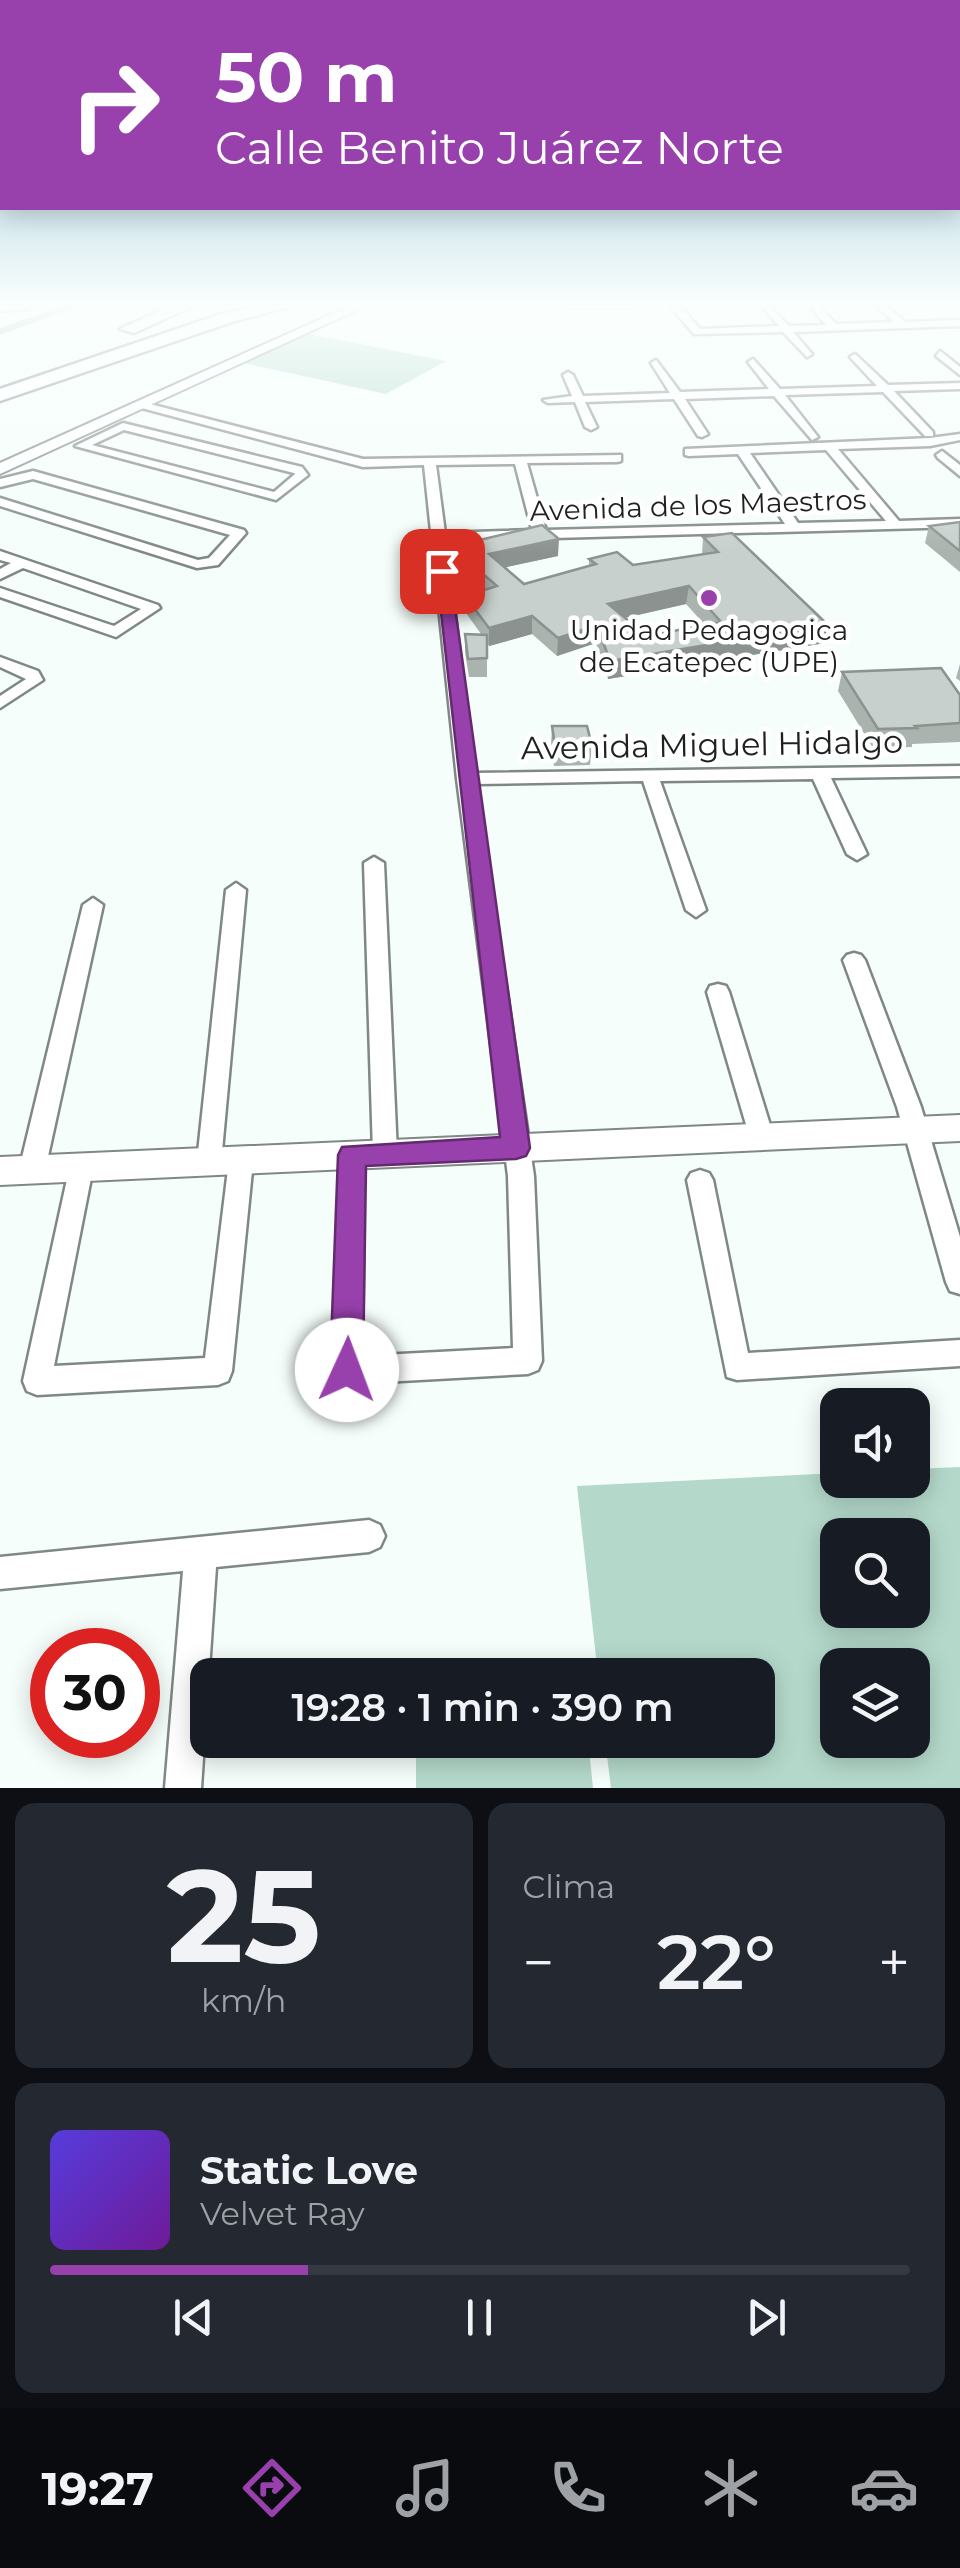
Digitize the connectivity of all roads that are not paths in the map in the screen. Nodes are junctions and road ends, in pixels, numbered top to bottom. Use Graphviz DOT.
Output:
graph roads {
  1 [pos="182,387"];
  2 [pos="573,387"];
  3 [pos="672,387"];
  4 [pos="772,387"];
  5 [pos="926,387"];
  6 [pos="889,389"];
  7 [pos="776,393"];
  8 [pos="677,396"];
  9 [pos="578,399"];
  10 [pos="548,400"];
  11 [pos="142,406"];
  12 [pos="590,428"];
  13 [pos="91,434"];
  14 [pos="702,434"];
  15 [pos="929,434"];
  16 [pos="812,437"];
  17 [pos="960,437"];
  18 [pos="830,446"];
  19 [pos="219,450"];
  20 [pos="742,450"];
  21 [pos="690,452"];
  22 [pos="942,454"];
  23 [pos="616,458"];
  24 [pos="520,461"];
  25 [pos="430,463"];
  26 [pos="0,469"];
  27 [pos="178,471"];
  28 [pos="960,472"];
  29 [pos="0,483"];
  30 [pos="0,502"];
  31 [pos="135,503"];
  32 [pos="119,512"];
  33 [pos="102,520"];
  34 [pos="960,522"];
  35 [pos="790,523"];
  36 [pos="895,524"];
  37 [pos="86,528"];
  38 [pos="540,534"];
  39 [pos="438,537"];
  40 [pos="0,554"];
  41 [pos="24,562"];
  42 [pos="0,575"];
  43 [pos="0,592"];
  44 [pos="0,662"];
  45 [pos="0,704"];
  46 [pos="960,772"];
  47 [pos="820,775"];
  48 [pos="650,777"];
  49 [pos="466,779"];
  50 [pos="856,854"];
  51 [pos="374,863"];
  52 [pos="236,890"];
  53 [pos="93,905"];
  54 [pos="696,910"];
  55 [pos="854,960"];
  56 [pos="718,992"];
  57 [pos="960,1128"];
  58 [pos="914,1130"];
  59 [pos="762,1138"];
  60 [pos="516,1148"];
  61 [pos="368,1154"];
  62 [pos="225,1162"];
  63 [pos="80,1168"];
  64 [pos="16,1171"];
  65 [pos="700,1180"];
  66 [pos="960,1282"];
  67 [pos="960,1353"];
  68 [pos="370,1536"];
  69 [pos="201,1553"];
  70 [pos="0,1573"];
  71 [pos="183,1788"];
  1 -- 11 [label="main road"];
  2 -- 9 [label="street"];
  3 -- 8 [label="street"];
  4 -- 7 [label="street"];
  5 -- 6 [label="street"];
  6 -- 7 [label="street"];
  6 -- 15 [label="street"];
  7 -- 8 [label="street"];
  7 -- 16 [label="street"];
  8 -- 9 [label="street"];
  8 -- 14 [label="street"];
  9 -- 10 [label="street"];
  9 -- 12 [label="street"];
  11 -- 13 [label="main road"];
  11 -- 25 [label="street"];
  13 -- 19 [label="street"];
  13 -- 26 [label="main road"];
  13 -- 27 [label="street"];
  17 -- 18 [label="street"];
  18 -- 20 [label="street"];
  18 -- 36 [label="street"];
  19 -- 27 [label="street"];
  19 -- 27 [label="street"];
  20 -- 21 [label="street"];
  20 -- 35 [label="street"];
  22 -- 28 [label="street"];
  23 -- 24 [label="street"];
  24 -- 25 [label="street"];
  24 -- 38 [label="street"];
  25 -- 39 [label="street"];
  29 -- 31 [label="street"];
  30 -- 37 [label="street"];
  31 -- 32 [label="street"];
  31 -- 37 [label="street"];
  33 -- 37 [label="street"];
  34 -- 36 [label="street, Avenida de los Maestros"];
  35 -- 36 [label="street, Avenida de los Maestros"];
  35 -- 38 [label="street, Avenida de los Maestros"];
  38 -- 39 [label="street, Avenida de los Maestros"];
  39 -- 49 [label="street"];
  40 -- 41 [label="street"];
  41 -- 42 [label="street"];
  41 -- 43 [label="street"];
  44 -- 45 [label="street"];
  46 -- 47 [label="street, Avenida Miguel Hidalgo"];
  47 -- 48 [label="street, Avenida Miguel Hidalgo"];
  47 -- 50 [label="street"];
  48 -- 49 [label="street, Avenida Miguel Hidalgo"];
  48 -- 54 [label="street"];
  49 -- 60 [label="street"];
  51 -- 61 [label="street"];
  52 -- 62 [label="street"];
  53 -- 64 [label="street"];
  55 -- 58 [label="street"];
  56 -- 59 [label="street"];
  57 -- 58 [label="main road"];
  58 -- 59 [label="main road"];
  58 -- 66 [label="street"];
  59 -- 60 [label="main road"];
  60 -- 61 [label="main road"];
  60 -- 61 [label="street"];
  61 -- 62 [label="main road"];
  62 -- 63 [label="main road"];
  62 -- 63 [label="street"];
  63 -- 64 [label="main road"];
  65 -- 67 [label="street"];
  68 -- 69 [label="street"];
  69 -- 70 [label="street"];
  69 -- 71 [label="street"];
}
